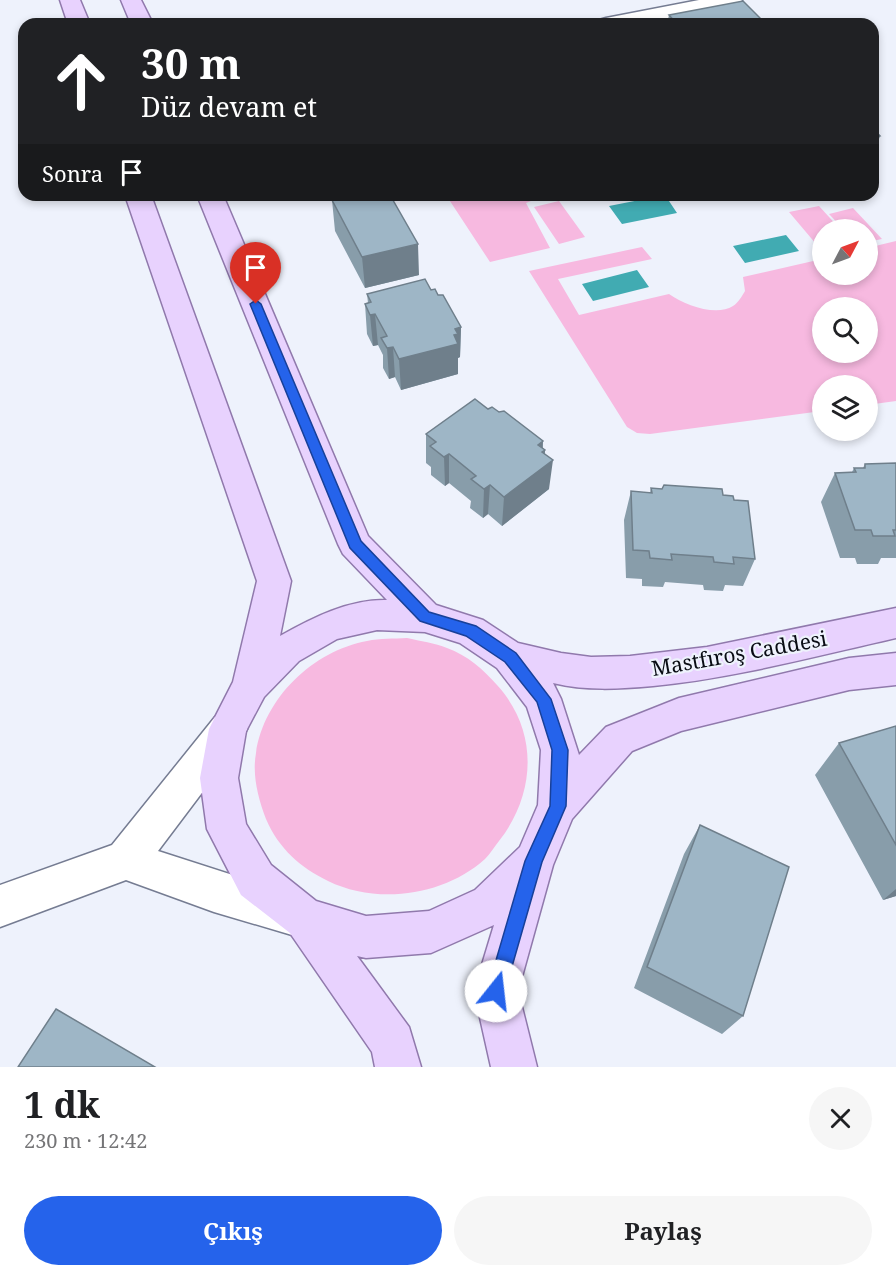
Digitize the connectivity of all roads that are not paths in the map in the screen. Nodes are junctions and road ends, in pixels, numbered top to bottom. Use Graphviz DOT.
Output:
graph roads {
  1 [pos="70,0"];
  2 [pos="131,0"];
  3 [pos="732,0"];
  4 [pos="76,18"];
  5 [pos="139,18"];
  6 [pos="638,18"];
  7 [pos="140,201"];
  8 [pos="212,201"];
  9 [pos="425,616"];
  10 [pos="896,623"];
  11 [pos="510,657"];
  12 [pos="896,669"];
  13 [pos="251,685"];
  14 [pos="228,729"];
  15 [pos="558,806"];
  16 [pos="126,860"];
  17 [pos="534,861"];
  18 [pos="0,906"];
  19 [pos="305,918"];
  20 [pos="398,1067"];
  21 [pos="514,1067"];
  1 -- 4 [label="main road"];
  2 -- 5 [label="main road"];
  3 -- 6 [label="street"];
  7 -- 13 [label="main road"];
  8 -- 9 [label="main road"];
  9 -- 11 [label="main road"];
  9 -- 13 [label="main road"];
  10 -- 11 [label="main road, Mastfıroş Caddesi"];
  11 -- 15 [label="main road"];
  12 -- 15 [label="main road, Mastfıroş Caddesi"];
  13 -- 14 [label="main road"];
  14 -- 16 [label="street"];
  14 -- 19 [label="main road"];
  15 -- 17 [label="main road"];
  16 -- 18 [label="street"];
  16 -- 19 [label="street"];
  17 -- 19 [label="main road"];
  17 -- 21 [label="main road"];
  19 -- 20 [label="main road"];
}
